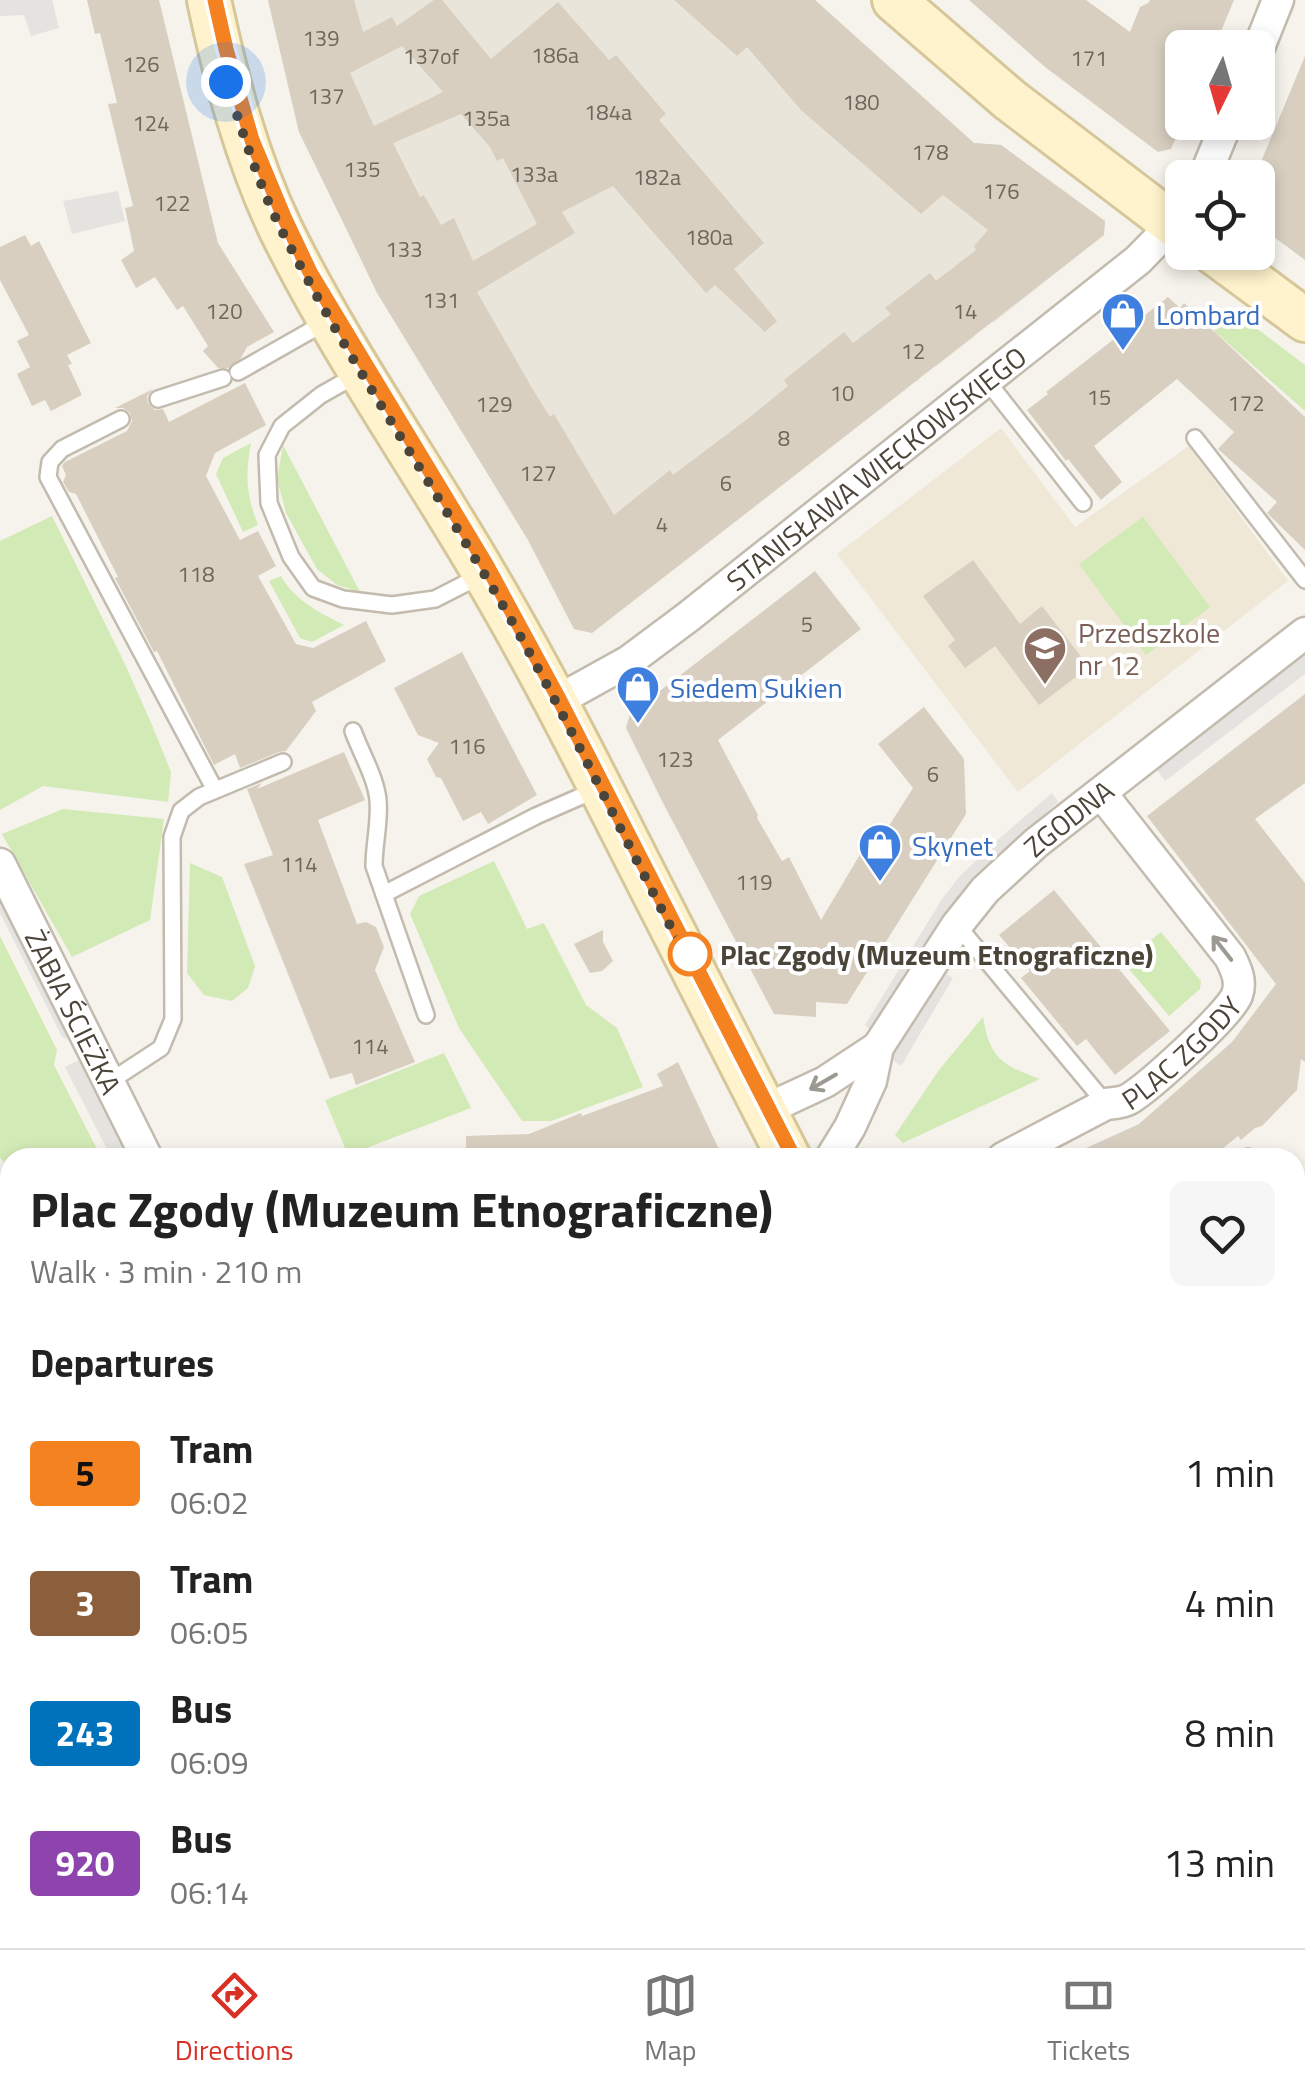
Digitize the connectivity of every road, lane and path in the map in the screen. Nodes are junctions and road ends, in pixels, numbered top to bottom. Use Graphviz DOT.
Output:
graph roads {
  1 [pos="209,0"];
  2 [pos="1278,0"];
  3 [pos="912,10"];
  4 [pos="1266,30"];
  5 [pos="1165,213"];
  6 [pos="1165,237"];
  7 [pos="1237,270"];
  8 [pos="330,319"];
  9 [pos="1305,320"];
  10 [pos="362,372"];
  11 [pos="987,381"];
  12 [pos="158,400"];
  13 [pos="121,419"];
  14 [pos="1196,438"];
  15 [pos="1083,503"];
  16 [pos="484,574"];
  17 [pos="1305,580"];
  18 [pos="1305,634"];
  19 [pos="556,702"];
  20 [pos="353,731"];
  21 [pos="283,762"];
  22 [pos="601,788"];
  23 [pos="215,790"];
  24 [pos="1101,793"];
  25 [pos="0,864"];
  26 [pos="384,894"];
  27 [pos="957,925"];
  28 [pos="426,1015"];
  29 [pos="878,1047"];
  30 [pos="109,1082"];
  31 [pos="1106,1104"];
  32 [pos="765,1110"];
  33 [pos="142,1148"];
  34 [pos="784,1148"];
  35 [pos="837,1148"];
  36 [pos="1022,1148"];
  1 -- 8 [label="main road"];
  2 -- 4 [label="street"];
  3 -- 5 [label="main road"];
  6 -- 11 [label="street, STANISŁAWA WIĘCKOWSKIEGO"];
  7 -- 9 [label="main road"];
  8 -- 10 [label="main road"];
  8 -- 12 [label="lane"];
  10 -- 16 [label="main road"];
  10 -- 16 [label="lane"];
  11 -- 15 [label="lane"];
  11 -- 19 [label="street, STANISŁAWA WIĘCKOWSKIEGO"];
  13 -- 23 [label="lane"];
  14 -- 17 [label="lane"];
  16 -- 19 [label="main road"];
  18 -- 24 [label="street, ZGODNA"];
  19 -- 22 [label="main road"];
  20 -- 26 [label="lane"];
  21 -- 23 [label="lane"];
  22 -- 26 [label="lane"];
  22 -- 32 [label="main road"];
  23 -- 30 [label="lane"];
  24 -- 27 [label="street, ZGODNA"];
  31 -- 24 [label="street, PLAC ZGODY, one-way"];
  25 -- 30 [label="street, ŻABIA ŚCIEŻKA"];
  26 -- 28 [label="lane"];
  27 -- 29 [label="street, ZGODNA"];
  27 -- 31 [label="lane"];
  29 -- 32 [label="street, ZGODNA, one-way"];
  29 -- 35 [label="street, ZGODNA"];
  30 -- 33 [label="street, ŻABIA ŚCIEŻKA"];
  31 -- 36 [label="street, PLAC ZGODY"];
  32 -- 34 [label="main road"];
}
